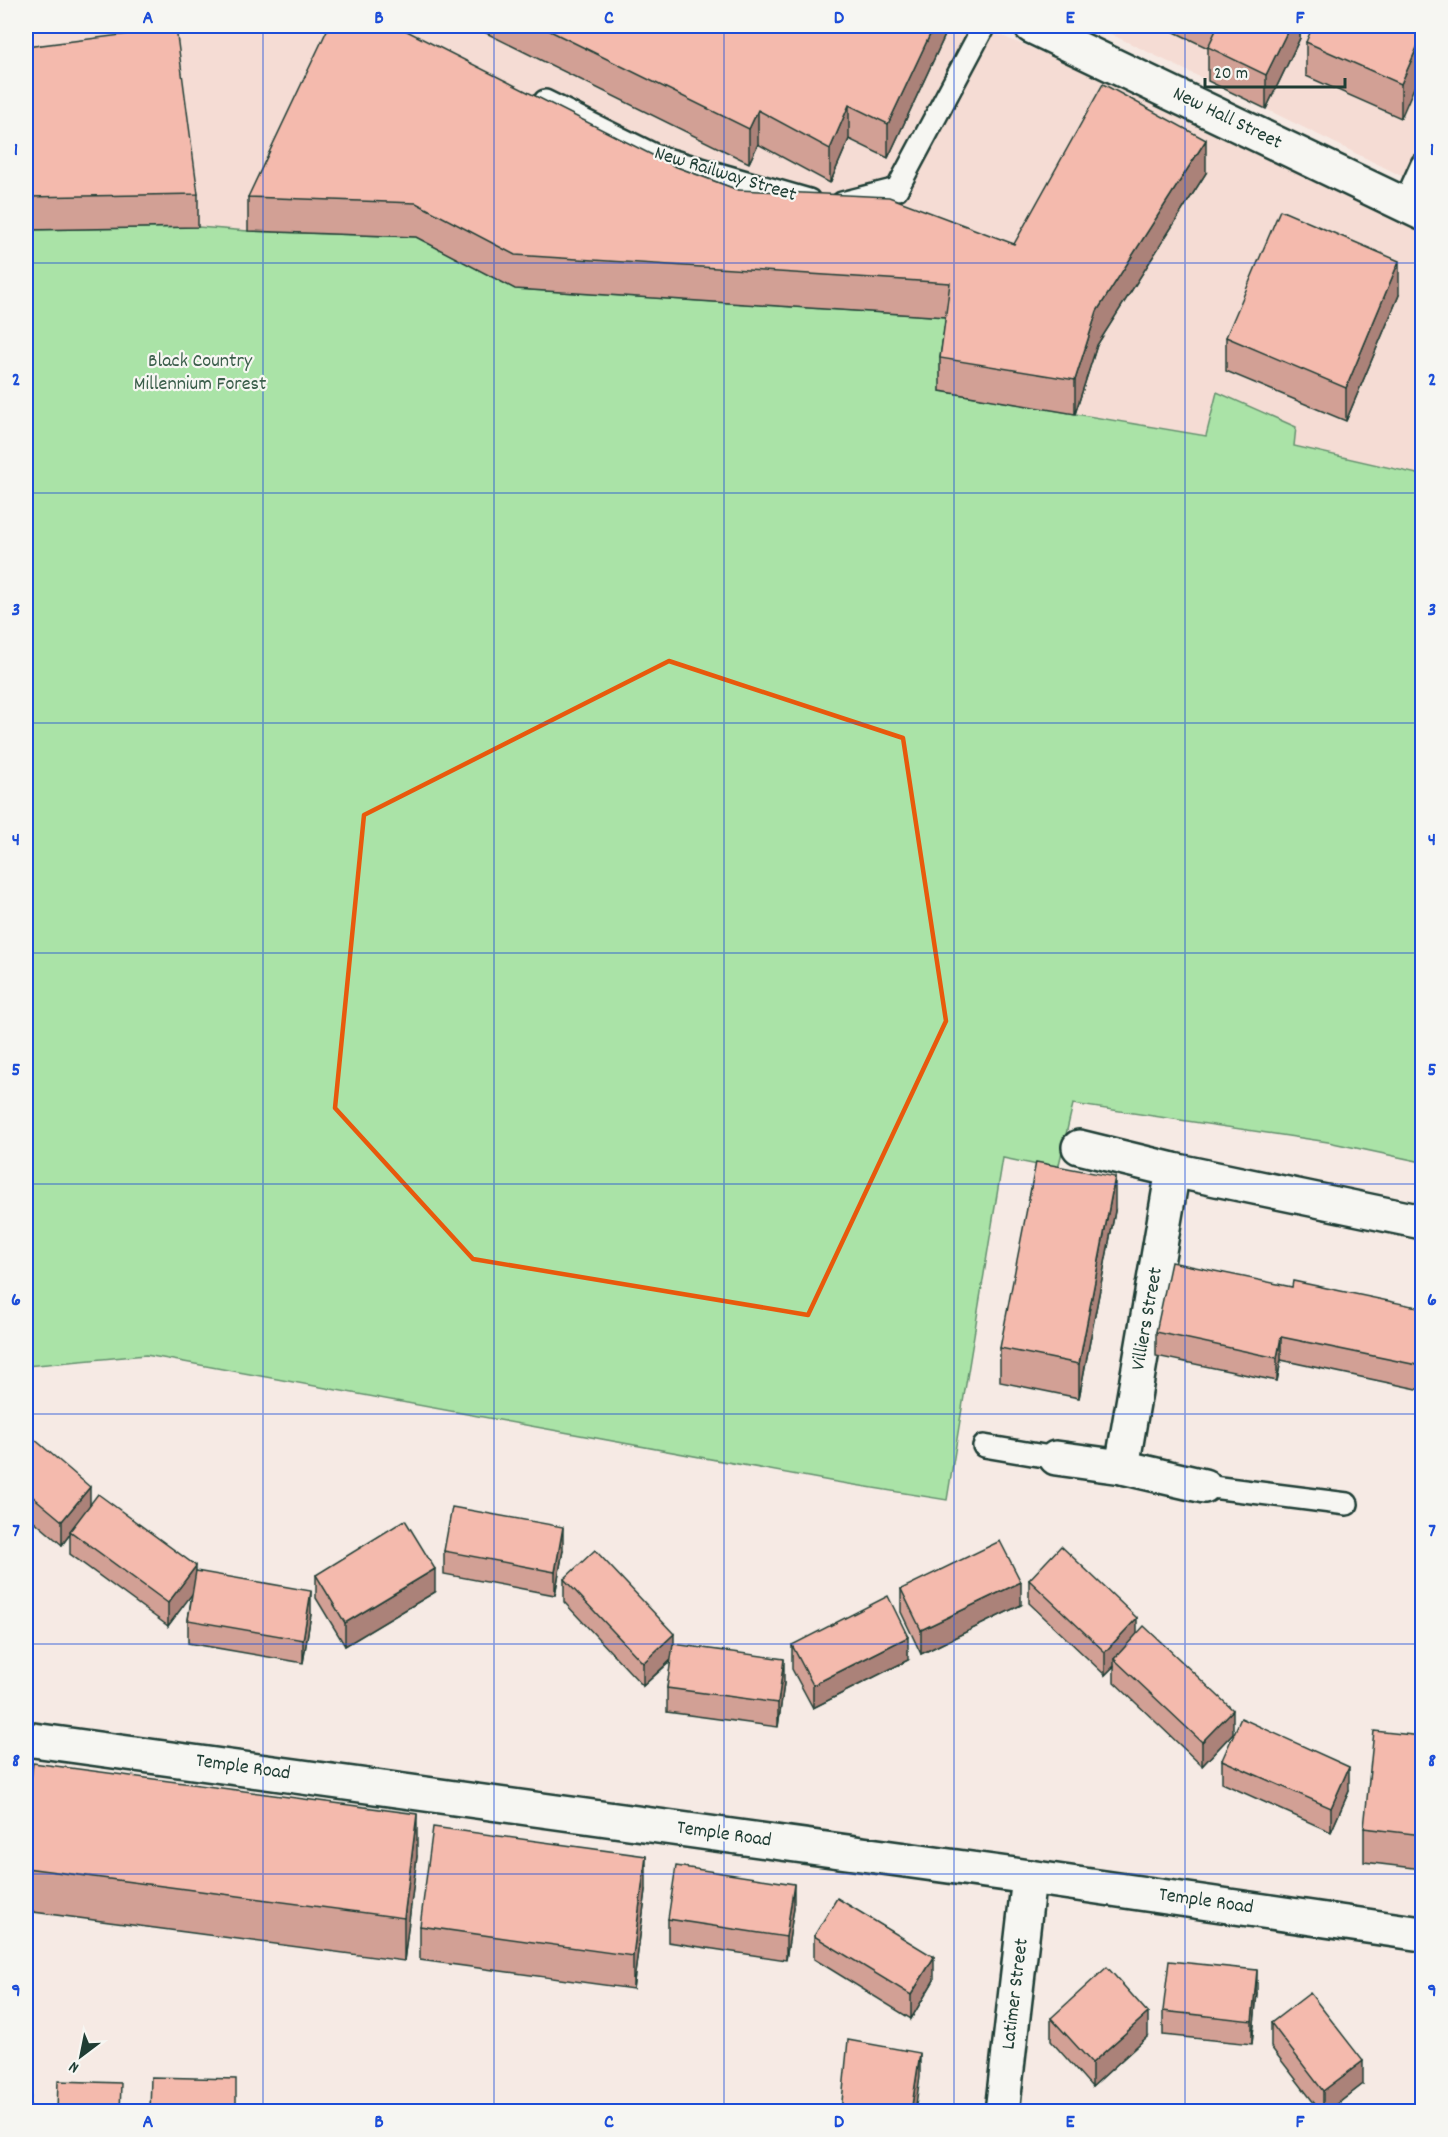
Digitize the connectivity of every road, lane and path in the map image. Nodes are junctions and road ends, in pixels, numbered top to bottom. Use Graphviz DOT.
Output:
graph roads {
  1 [pos="984,26"];
  2 [pos="1031,26"];
  3 [pos="530,93"];
  4 [pos="1422,164"];
  5 [pos="1413,209"];
  6 [pos="1079,1147"];
  7 [pos="1173,1170"];
  8 [pos="1422,1222"];
  9 [pos="984,1446"];
  10 [pos="1056,1458"];
  11 [pos="1122,1467"];
  12 [pos="1204,1486"];
  13 [pos="1347,1504"];
  14 [pos="26,1738"];
  15 [pos="1029,1876"];
  16 [pos="1422,1934"];
  17 [pos="1002,2112"];
  1 -- 3 [label="lane, New Railway Street"];
  2 -- 5 [label="street, New Hall Street"];
  4 -- 5 [label="lane"];
  6 -- 7 [label="street"];
  7 -- 8 [label="street"];
  7 -- 11 [label="street, Villiers Street"];
  9 -- 10 [label="lane"];
  10 -- 11 [label="street"];
  11 -- 12 [label="street"];
  12 -- 13 [label="lane"];
  14 -- 15 [label="street, Temple Road"];
  15 -- 16 [label="street, Temple Road"];
  15 -- 17 [label="street, Latimer Street"];
}
